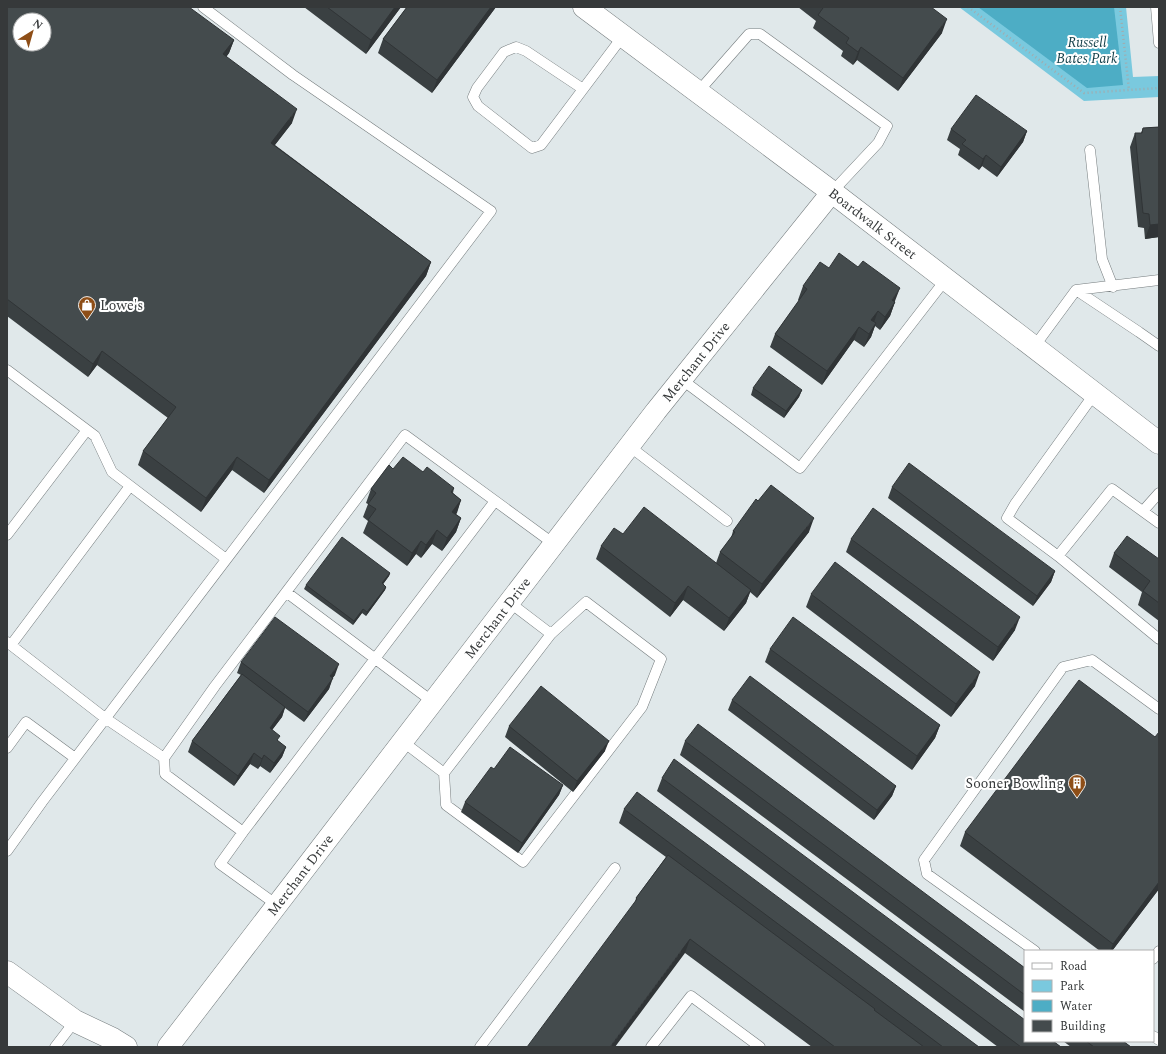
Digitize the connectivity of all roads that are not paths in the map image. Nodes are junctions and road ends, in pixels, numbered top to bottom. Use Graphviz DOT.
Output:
graph roads {
  1 [pos="203,7"];
  2 [pos="584,7"];
  3 [pos="1156,7"];
  4 [pos="623,36"];
  5 [pos="1159,43"];
  6 [pos="583,89"];
  7 [pos="698,92"];
  8 [pos="1090,150"];
  9 [pos="832,192"];
  10 [pos="946,279"];
  11 [pos="1159,280"];
  12 [pos="1114,287"];
  13 [pos="1076,290"];
  14 [pos="1159,346"];
  15 [pos="1034,347"];
  16 [pos="7,370"];
  17 [pos="681,379"];
  18 [pos="1095,393"];
  19 [pos="87,430"];
  20 [pos="1159,443"];
  21 [pos="629,446"];
  22 [pos="130,486"];
  23 [pos="1159,492"];
  24 [pos="495,501"];
  25 [pos="1143,511"];
  26 [pos="727,522"];
  27 [pos="1159,523"];
  28 [pos="7,535"];
  29 [pos="554,544"];
  30 [pos="1058,556"];
  31 [pos="226,559"];
  32 [pos="286,592"];
  33 [pos="509,602"];
  34 [pos="551,634"];
  35 [pos="1159,639"];
  36 [pos="9,643"];
  37 [pos="375,659"];
  38 [pos="433,702"];
  39 [pos="1159,709"];
  40 [pos="105,718"];
  41 [pos="402,742"];
  42 [pos="7,748"];
  43 [pos="75,758"];
  44 [pos="164,758"];
  45 [pos="444,773"];
  46 [pos="244,832"];
  47 [pos="7,851"];
  48 [pos="615,868"];
  49 [pos="277,905"];
  50 [pos="1034,950"];
  51 [pos="7,972"];
  52 [pos="75,1021"];
  53 [pos="55,1047"];
  54 [pos="126,1047"];
  55 [pos="168,1047"];
  56 [pos="480,1047"];
  57 [pos="651,1047"];
  58 [pos="760,1047"];
  1 -- 31 [label="lane"];
  2 -- 4 [label="street, Boardwalk Street"];
  3 -- 5 [label="lane"];
  4 -- 6 [label="lane"];
  4 -- 7 [label="street, Boardwalk Street"];
  6 -- 6 [label="lane"];
  7 -- 9 [label="street, Boardwalk Street"];
  7 -- 9 [label="lane"];
  8 -- 12 [label="lane"];
  9 -- 10 [label="street, Boardwalk Street"];
  9 -- 17 [label="street, Merchant Drive"];
  10 -- 15 [label="street, Boardwalk Street"];
  10 -- 17 [label="lane"];
  11 -- 12 [label="lane"];
  12 -- 13 [label="lane"];
  13 -- 14 [label="lane"];
  13 -- 15 [label="lane"];
  15 -- 18 [label="street, Boardwalk Street"];
  16 -- 19 [label="lane"];
  17 -- 21 [label="street, Merchant Drive"];
  18 -- 20 [label="street, Boardwalk Street"];
  18 -- 30 [label="lane"];
  19 -- 22 [label="lane"];
  19 -- 28 [label="lane"];
  21 -- 26 [label="lane"];
  21 -- 29 [label="street, Merchant Drive"];
  22 -- 31 [label="lane"];
  22 -- 36 [label="lane"];
  23 -- 25 [label="lane"];
  24 -- 29 [label="lane"];
  24 -- 32 [label="lane"];
  24 -- 37 [label="lane"];
  25 -- 27 [label="lane"];
  25 -- 30 [label="lane"];
  29 -- 33 [label="street, Merchant Drive"];
  30 -- 35 [label="lane"];
  31 -- 40 [label="lane"];
  32 -- 37 [label="lane"];
  32 -- 44 [label="lane"];
  33 -- 34 [label="lane"];
  33 -- 38 [label="street, Merchant Drive"];
  34 -- 45 [label="lane"];
  34 -- 45 [label="lane"];
  36 -- 40 [label="lane"];
  37 -- 38 [label="lane"];
  37 -- 46 [label="lane"];
  38 -- 41 [label="street, Merchant Drive"];
  39 -- 50 [label="lane"];
  40 -- 43 [label="lane"];
  40 -- 44 [label="lane"];
  41 -- 45 [label="lane"];
  41 -- 49 [label="street, Merchant Drive"];
  42 -- 43 [label="lane"];
  43 -- 47 [label="lane"];
  44 -- 46 [label="lane"];
  46 -- 49 [label="lane"];
  48 -- 56 [label="lane"];
  49 -- 55 [label="street, Merchant Drive"];
  51 -- 52 [label="street"];
  52 -- 53 [label="lane"];
  52 -- 54 [label="street"];
  57 -- 58 [label="lane"];
}
